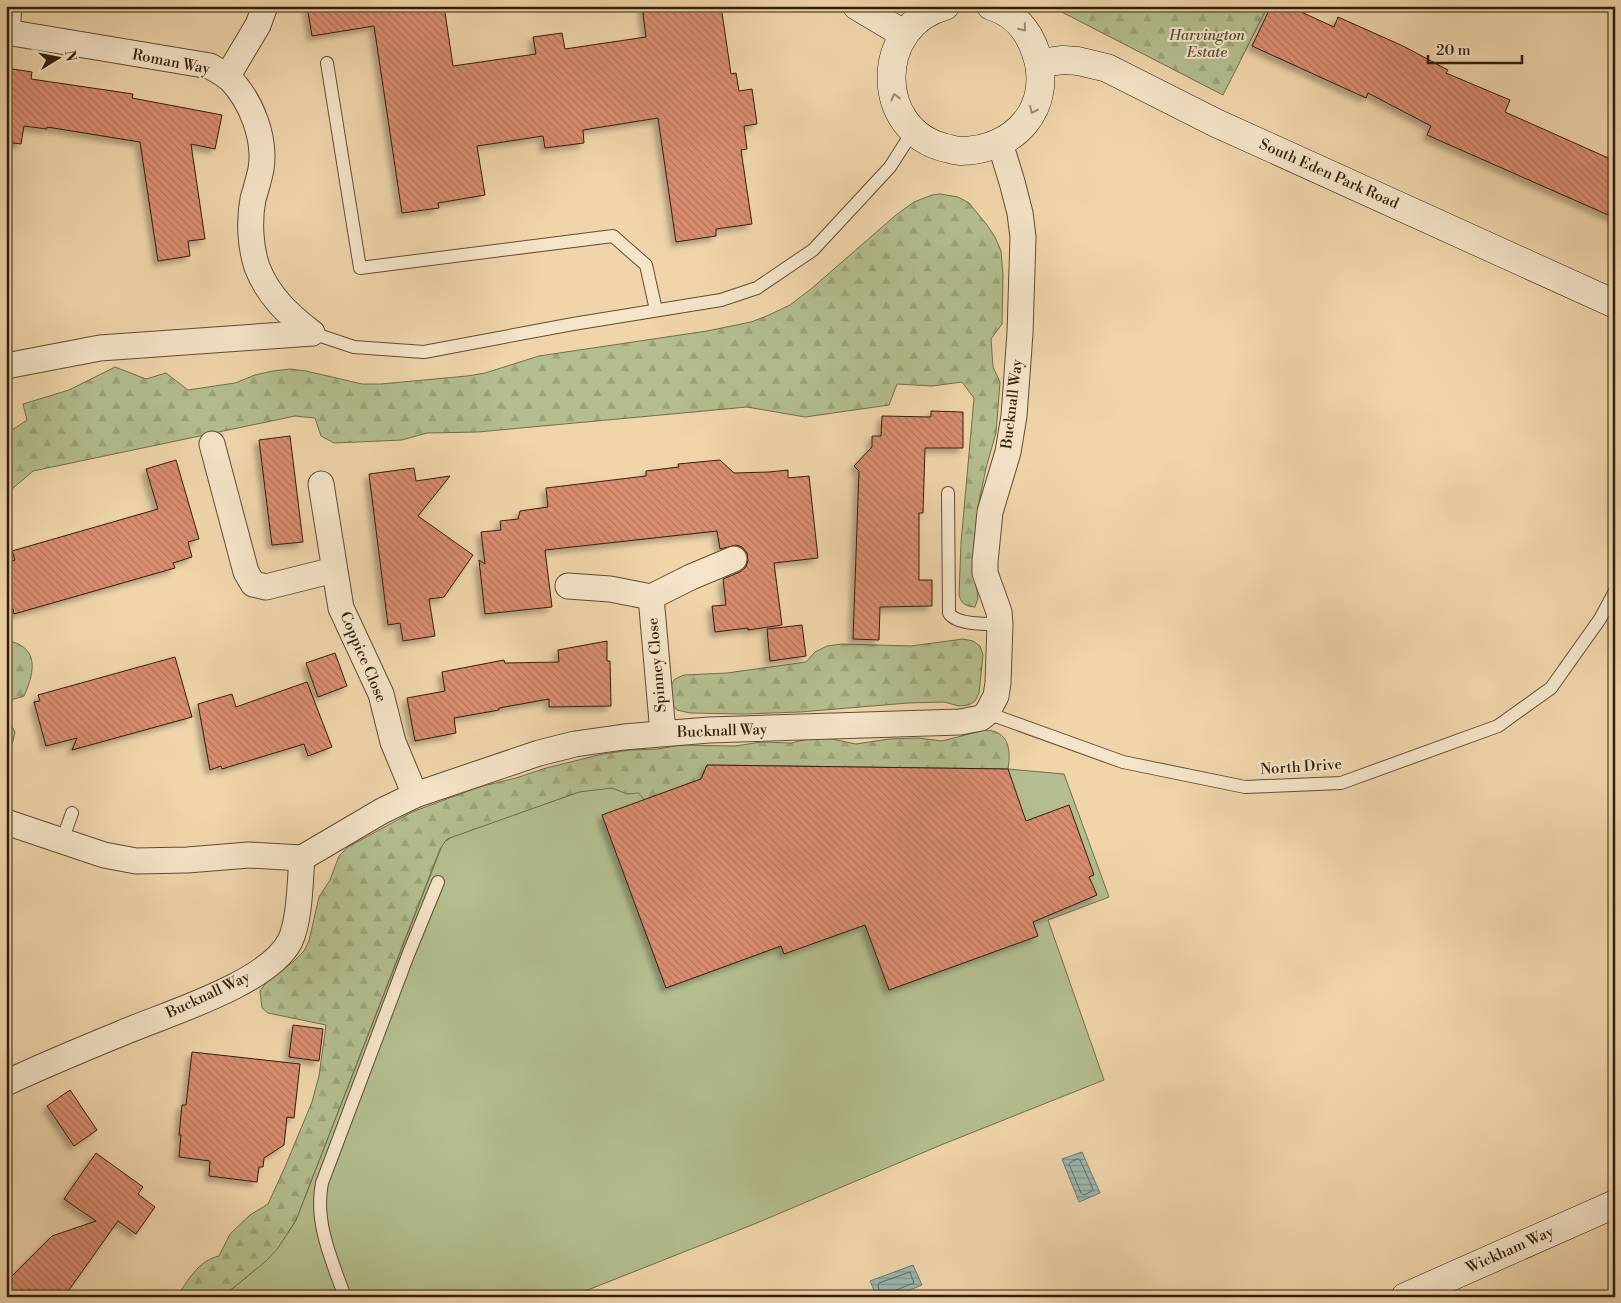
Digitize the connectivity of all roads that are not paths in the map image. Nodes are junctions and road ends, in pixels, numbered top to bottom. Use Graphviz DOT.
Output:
graph roads {
  1 [pos="9,6"];
  2 [pos="264,6"];
  3 [pos="857,6"];
  4 [pos="945,6"];
  5 [pos="991,6"];
  6 [pos="6,32"];
  7 [pos="904,34"];
  8 [pos="1040,63"];
  9 [pos="327,64"];
  10 [pos="227,77"];
  11 [pos="913,131"];
  12 [pos="1000,143"];
  13 [pos="1615,304"];
  14 [pos="656,310"];
  15 [pos="312,333"];
  16 [pos="6,366"];
  17 [pos="212,444"];
  18 [pos="322,484"];
  19 [pos="948,493"];
  20 [pos="734,559"];
  21 [pos="334,570"];
  22 [pos="568,586"];
  23 [pos="1615,591"];
  24 [pos="651,598"];
  25 [pos="1000,624"];
  26 [pos="987,713"];
  27 [pos="663,733"];
  28 [pos="415,795"];
  29 [pos="72,813"];
  30 [pos="6,822"];
  31 [pos="62,841"];
  32 [pos="302,858"];
  33 [pos="438,882"];
  34 [pos="6,1083"];
  35 [pos="1615,1204"];
  36 [pos="345,1297"];
  37 [pos="1405,1297"];
  1 -- 6 [label="street"];
  2 -- 10 [label="street"];
  3 -- 7 [label="main road"];
  4 -- 7 [label="main road"];
  5 -- 8 [label="main road, one-way"];
  6 -- 10 [label="street, Roman Way"];
  11 -- 7 [label="main road, one-way"];
  8 -- 12 [label="main road, one-way"];
  8 -- 13 [label="main road, South Eden Park Road"];
  9 -- 14 [label="lane"];
  10 -- 15 [label="street, Roman Way"];
  11 -- 12 [label="main road"];
  11 -- 14 [label="lane"];
  12 -- 25 [label="street, Bucknall Way"];
  14 -- 15 [label="lane"];
  15 -- 16 [label="street"];
  17 -- 21 [label="street"];
  18 -- 21 [label="street, Coppice Close"];
  19 -- 25 [label="lane"];
  20 -- 24 [label="street, Spinney Close"];
  21 -- 28 [label="street, Coppice Close"];
  22 -- 24 [label="street, Spinney Close"];
  23 -- 26 [label="lane, North Drive"];
  24 -- 27 [label="street, Spinney Close"];
  25 -- 26 [label="street, Bucknall Way"];
  26 -- 27 [label="street, Bucknall Way"];
  27 -- 28 [label="street, Bucknall Way"];
  28 -- 32 [label="street, Bucknall Way"];
  29 -- 31 [label="lane"];
  30 -- 31 [label="street"];
  31 -- 32 [label="street"];
  32 -- 34 [label="street, Bucknall Way"];
  33 -- 36 [label="lane"];
  35 -- 37 [label="main road, Wickham Way"];
}
